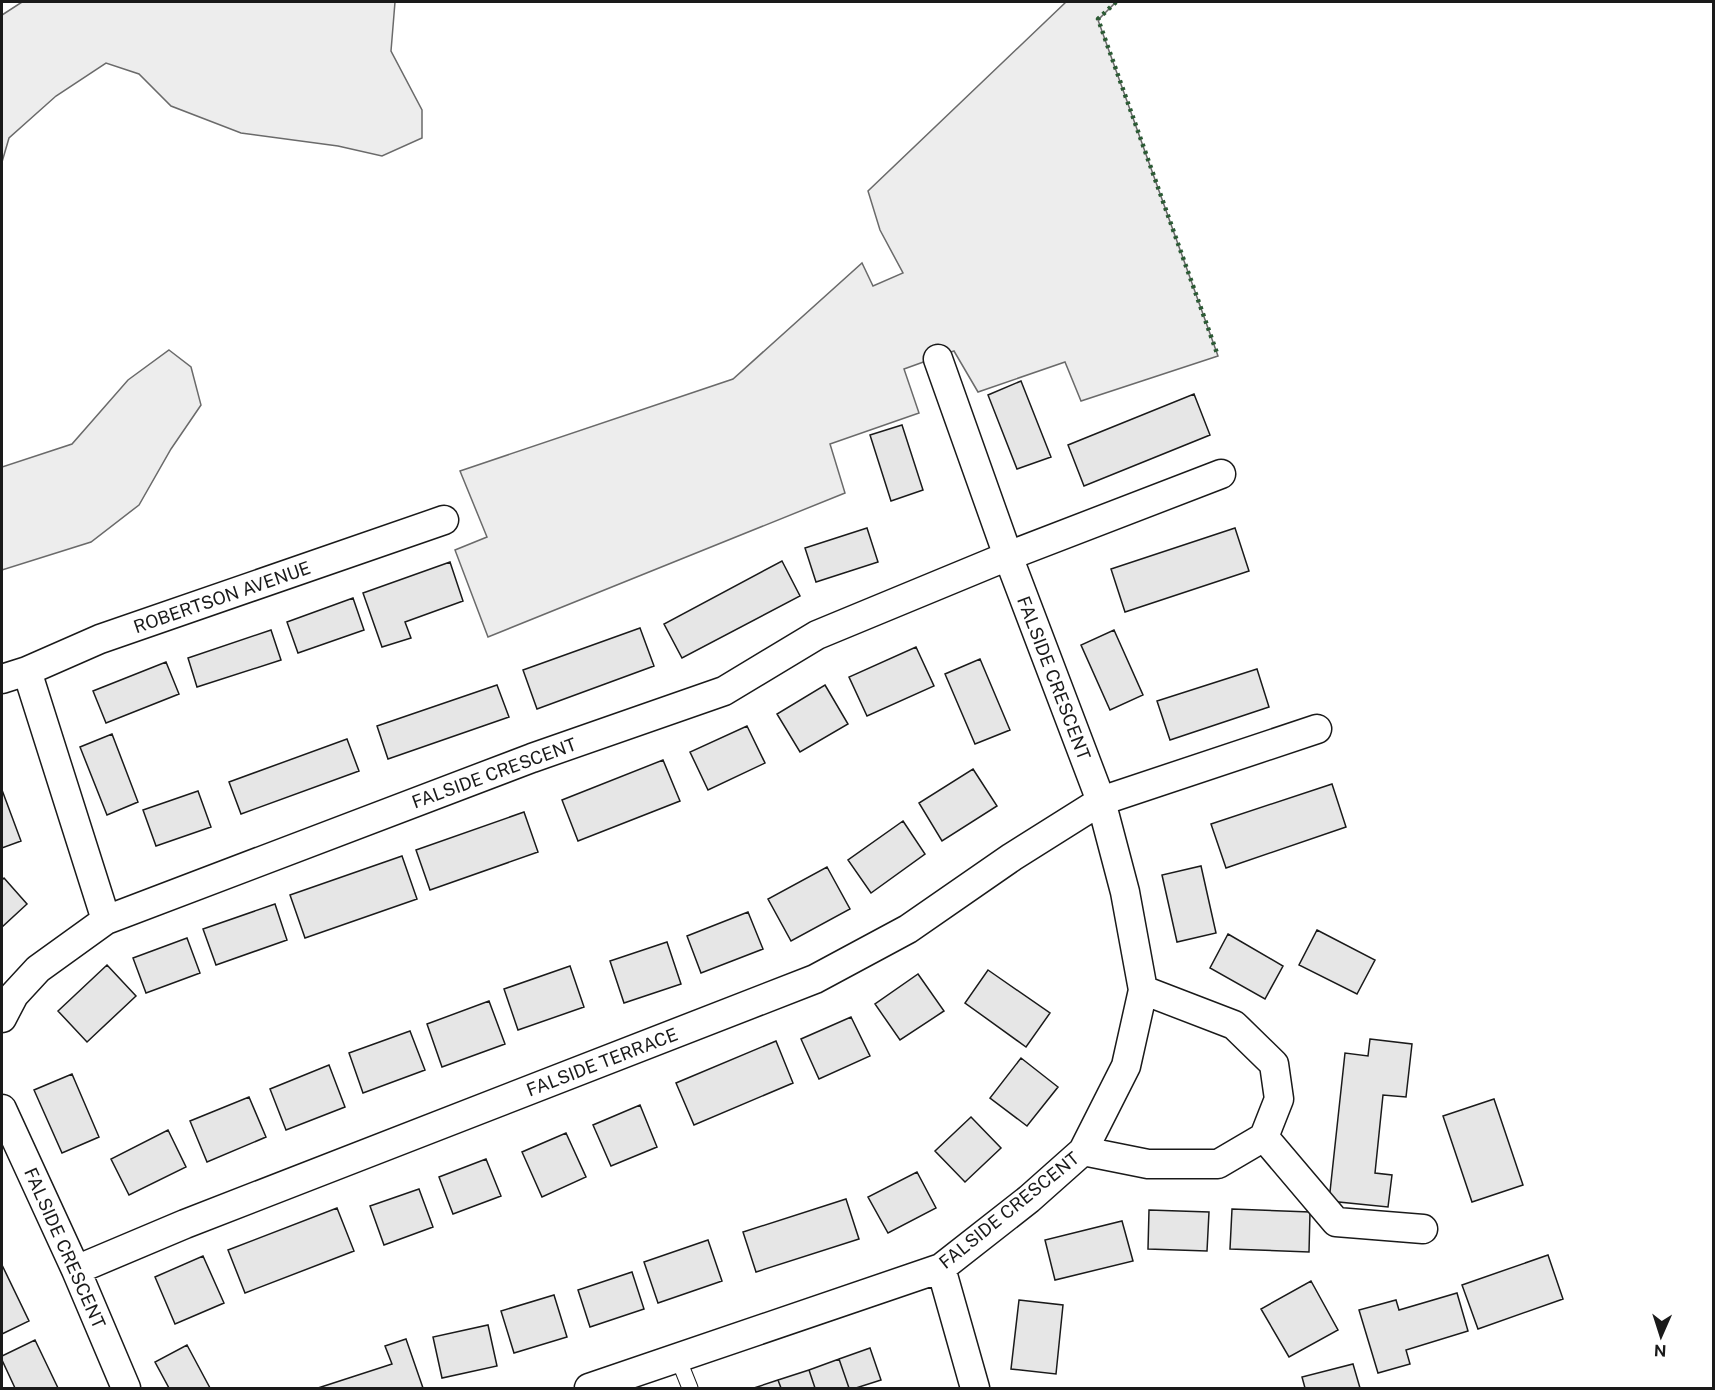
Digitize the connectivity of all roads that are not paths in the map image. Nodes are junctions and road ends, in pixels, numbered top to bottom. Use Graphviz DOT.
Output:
graph roads {
  1 [pos="938,359"];
  2 [pos="1221,474"];
  3 [pos="444,520"];
  4 [pos="1008,556"];
  5 [pos="14,675"];
  6 [pos="1317,729"];
  7 [pos="1101,801"];
  8 [pos="106,920"];
  9 [pos="1143,990"];
  10 [pos="2,1018"];
  11 [pos="2,1109"];
  12 [pos="1264,1137"];
  13 [pos="1083,1151"];
  14 [pos="1423,1229"];
  15 [pos="940,1268"];
  16 [pos="76,1270"];
  17 [pos="678,1358"];
  18 [pos="126,1389"];
  19 [pos="589,1389"];
  20 [pos="690,1389"];
  21 [pos="975,1389"];
  1 -- 4 [label="street, FALSIDE CRESCENT"];
  2 -- 4 [label="street, FALSIDE CRESCENT"];
  3 -- 5 [label="street, ROBERTSON AVENUE"];
  4 -- 7 [label="street, FALSIDE CRESCENT"];
  4 -- 8 [label="street, FALSIDE CRESCENT"];
  5 -- 8 [label="street"];
  6 -- 7 [label="street"];
  7 -- 9 [label="street, FALSIDE CRESCENT"];
  7 -- 16 [label="street, FALSIDE TERRACE"];
  8 -- 10 [label="street, FALSIDE CRESCENT"];
  9 -- 12 [label="street"];
  9 -- 13 [label="street, FALSIDE CRESCENT"];
  11 -- 16 [label="street, FALSIDE CRESCENT"];
  12 -- 13 [label="street"];
  12 -- 14 [label="street"];
  13 -- 15 [label="street, FALSIDE CRESCENT"];
  15 -- 17 [label="street, FALSIDE CRESCENT"];
  15 -- 21 [label="street"];
  16 -- 18 [label="street, FALSIDE CRESCENT"];
  17 -- 19 [label="street, FALSIDE CRESCENT"];
  17 -- 20 [label="lane"];
}
